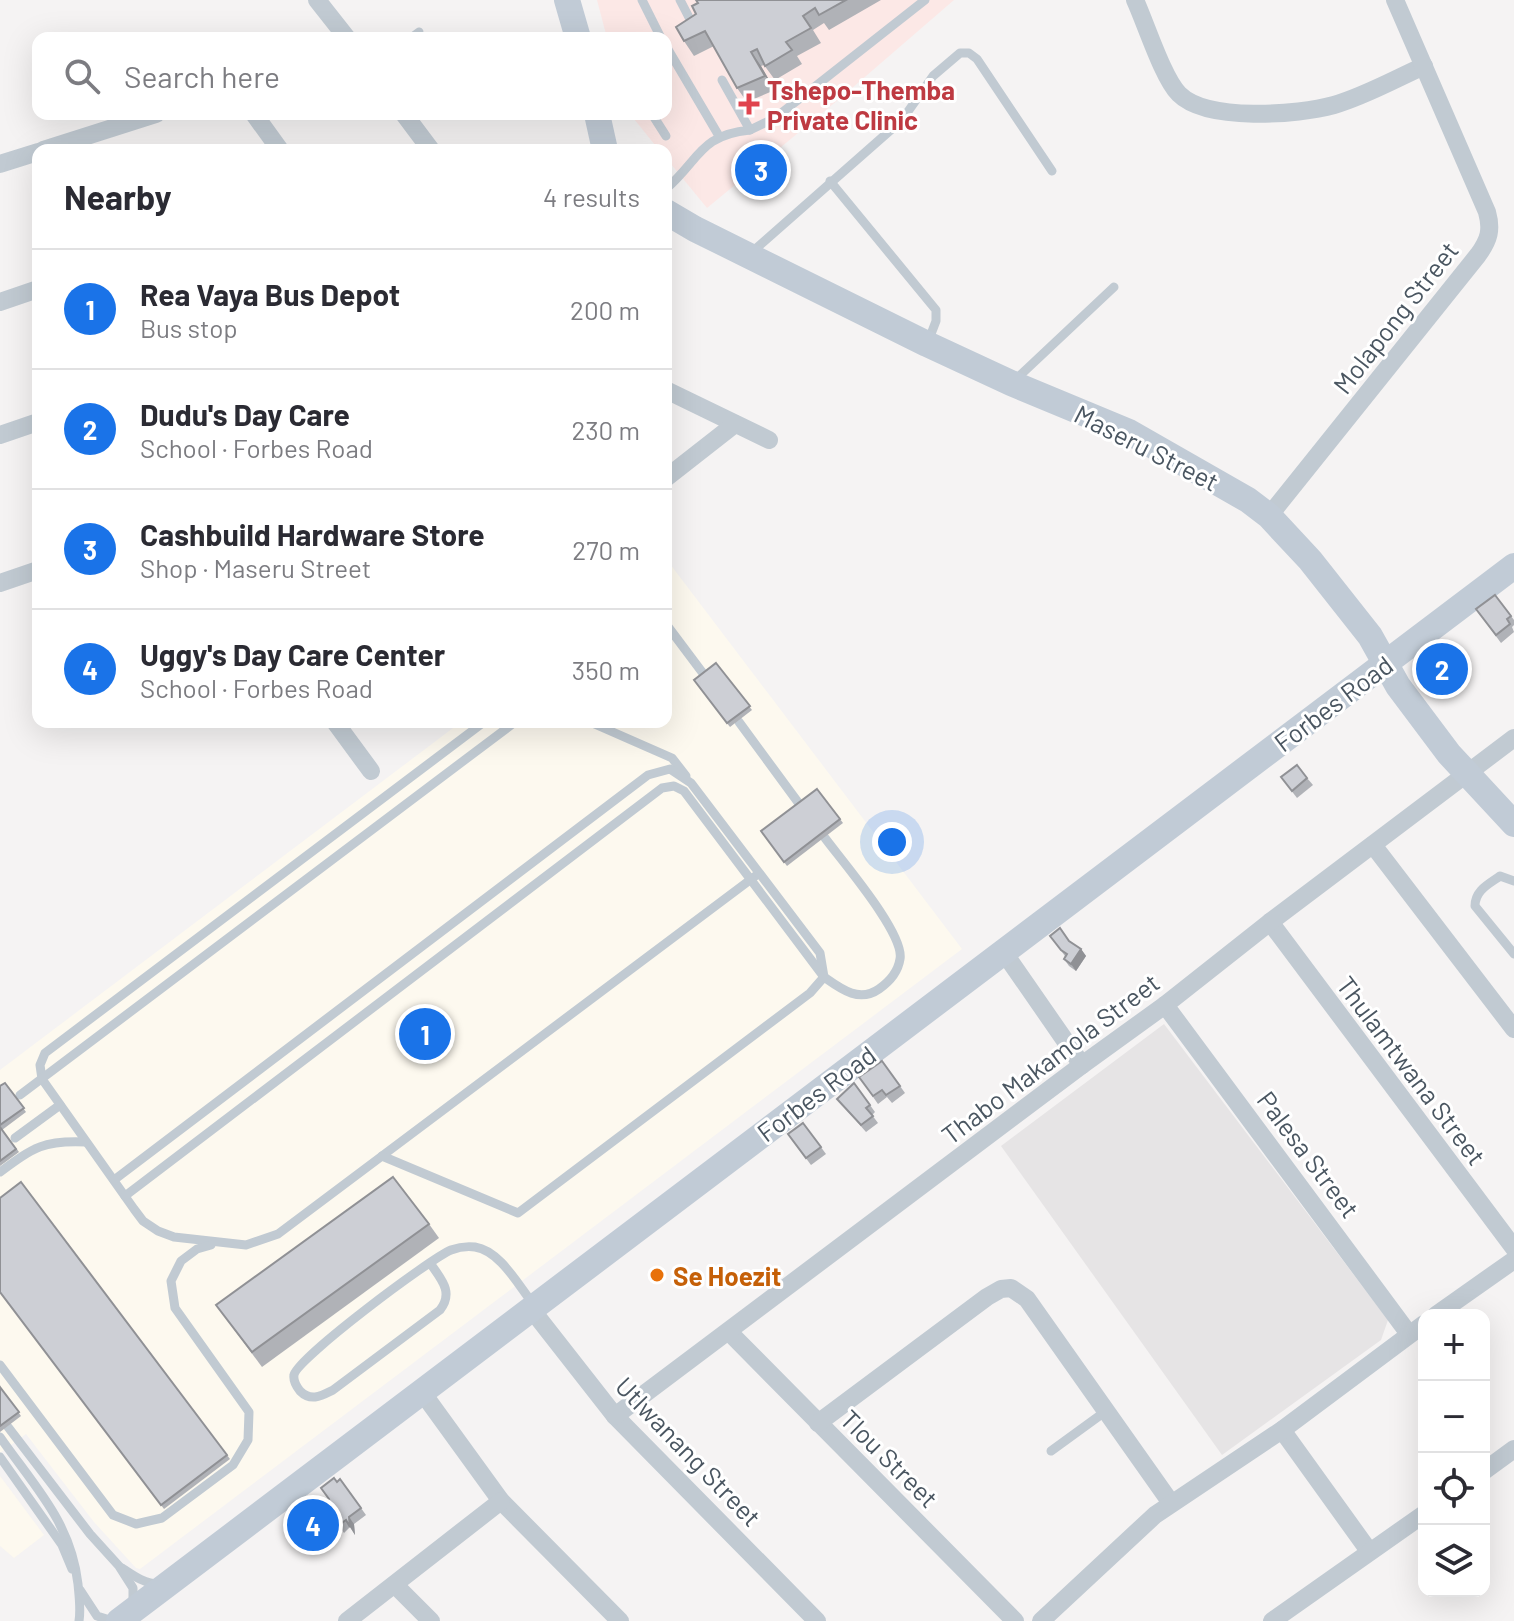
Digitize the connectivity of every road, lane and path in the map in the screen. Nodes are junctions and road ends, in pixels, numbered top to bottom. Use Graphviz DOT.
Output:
graph roads {
  1 [pos="317,0"];
  2 [pos="567,0"];
  3 [pos="680,0"];
  4 [pos="925,0"];
  5 [pos="1135,0"];
  6 [pos="1395,0"];
  7 [pos="647,1"];
  8 [pos="342,32"];
  9 [pos="576,32"];
  10 [pos="655,32"];
  11 [pos="697,33"];
  12 [pos="672,56"];
  13 [pos="1424,66"];
  14 [pos="722,80"];
  15 [pos="137,120"];
  16 [pos="258,120"];
  17 [pos="408,120"];
  18 [pos="598,120"];
  19 [pos="656,120"];
  20 [pos="750,130"];
  21 [pos="666,136"];
  22 [pos="719,136"];
  23 [pos="63,144"];
  24 [pos="276,144"];
  25 [pos="426,144"];
  26 [pos="604,144"];
  27 [pos="32,154"];
  28 [pos="0,164"];
  29 [pos="1052,171"];
  30 [pos="830,181"];
  31 [pos="672,184"];
  32 [pos="672,215"];
  33 [pos="749,256"];
  34 [pos="1114,287"];
  35 [pos="32,291"];
  36 [pos="0,302"];
  37 [pos="927,344"];
  38 [pos="1011,383"];
  39 [pos="672,393"];
  40 [pos="32,424"];
  41 [pos="735,424"];
  42 [pos="0,435"];
  43 [pos="769,440"];
  44 [pos="672,473"];
  45 [pos="1269,516"];
  46 [pos="1514,566"];
  47 [pos="32,572"];
  48 [pos="0,583"];
  49 [pos="672,632"];
  50 [pos="1386,664"];
  51 [pos="705,676"];
  52 [pos="739,722"];
  53 [pos="346,728"];
  54 [pos="476,728"];
  55 [pos="507,728"];
  56 [pos="604,728"];
  57 [pos="1514,738"];
  58 [pos="371,771"];
  59 [pos="1465,773"];
  60 [pos="691,783"];
  61 [pos="800,805"];
  62 [pos="1514,824"];
  63 [pos="825,838"];
  64 [pos="1373,845"];
  65 [pos="755,877"];
  66 [pos="1514,881"];
  67 [pos="1270,922"];
  68 [pos="1003,951"];
  69 [pos="1514,954"];
  70 [pos="824,977"];
  71 [pos="1165,1005"];
  72 [pos="1514,1029"];
  73 [pos="1082,1065"];
  74 [pos="42,1079"];
  75 [pos="20,1095"];
  76 [pos="60,1105"];
  77 [pos="15,1138"];
  78 [pos="86,1142"];
  79 [pos="382,1156"];
  80 [pos="0,1172"];
  81 [pos="114,1180"];
  82 [pos="125,1196"];
  83 [pos="214,1244"];
  84 [pos="1514,1248"];
  85 [pos="1514,1260"];
  86 [pos="430,1263"];
  87 [pos="534,1309"];
  88 [pos="1445,1309"];
  89 [pos="1417,1329"];
  90 [pos="729,1332"];
  91 [pos="0,1365"];
  92 [pos="422,1392"];
  93 [pos="1106,1411"];
  94 [pos="615,1416"];
  95 [pos="818,1423"];
  96 [pos="8,1427"];
  97 [pos="1282,1430"];
  98 [pos="0,1437"];
  99 [pos="1514,1449"];
  100 [pos="1051,1451"];
  101 [pos="0,1457"];
  102 [pos="1490,1467"];
  103 [pos="501,1501"];
  104 [pos="1171,1503"];
  105 [pos="1418,1518"];
  106 [pos="1369,1551"];
  107 [pos="119,1566"];
  108 [pos="169,1584"];
  109 [pos="395,1585"];
  110 [pos="78,1587"];
  111 [pos="120,1619"];
  112 [pos="79,1621"];
  113 [pos="347,1621"];
  114 [pos="431,1621"];
  115 [pos="620,1621"];
  116 [pos="817,1621"];
  117 [pos="1015,1621"];
  118 [pos="1041,1621"];
  119 [pos="1272,1621"];
  1 -- 8 [label="street"];
  2 -- 9 [label="street"];
  3 -- 11 [label="lane"];
  4 -- 20 [label="lane"];
  5 -- 13 [label="street"];
  6 -- 13 [label="street, Molapong Street"];
  7 -- 10 [label="lane"];
  12 -- 22 [label="lane"];
  13 -- 45 [label="street, Molapong Street"];
  14 -- 20 [label="lane"];
  15 -- 23 [label="street"];
  16 -- 24 [label="street"];
  17 -- 25 [label="street"];
  18 -- 26 [label="street"];
  19 -- 21 [label="lane"];
  20 -- 22 [label="lane"];
  22 -- 31 [label="lane"];
  27 -- 28 [label="street"];
  29 -- 30 [label="lane"];
  30 -- 33 [label="lane"];
  30 -- 37 [label="lane"];
  32 -- 33 [label="street, Maseru Street"];
  33 -- 37 [label="street, Maseru Street"];
  34 -- 38 [label="lane"];
  35 -- 36 [label="street"];
  37 -- 38 [label="street, Maseru Street"];
  38 -- 45 [label="street, Maseru Street"];
  39 -- 41 [label="street"];
  40 -- 42 [label="street"];
  41 -- 43 [label="street"];
  41 -- 44 [label="street"];
  45 -- 50 [label="street, Maseru Street"];
  46 -- 50 [label="street, Forbes Road"];
  47 -- 48 [label="street"];
  49 -- 51 [label="lane"];
  50 -- 59 [label="street, Maseru Street"];
  50 -- 68 [label="street, Forbes Road"];
  52 -- 61 [label="lane"];
  53 -- 58 [label="street"];
  54 -- 74 [label="lane"];
  55 -- 74 [label="lane"];
  56 -- 60 [label="lane"];
  57 -- 59 [label="street, Thabo Makamola Street"];
  59 -- 62 [label="street, Maseru Street"];
  59 -- 64 [label="street, Thabo Makamola Street"];
  60 -- 65 [label="lane"];
  60 -- 81 [label="lane"];
  63 -- 70 [label="lane"];
  64 -- 67 [label="street, Thabo Makamola Street"];
  64 -- 72 [label="street"];
  65 -- 70 [label="lane"];
  65 -- 79 [label="lane"];
  65 -- 82 [label="lane"];
  66 -- 69 [label="lane"];
  67 -- 71 [label="street, Thabo Makamola Street"];
  67 -- 84 [label="street, Thulamtwana Street"];
  68 -- 73 [label="street"];
  68 -- 87 [label="street, Forbes Road"];
  70 -- 79 [label="lane"];
  71 -- 73 [label="street, Thabo Makamola Street"];
  71 -- 89 [label="street, Palesa Street"];
  73 -- 90 [label="street, Thabo Makamola Street"];
  74 -- 75 [label="lane"];
  74 -- 76 [label="lane"];
  76 -- 77 [label="lane"];
  76 -- 78 [label="lane"];
  78 -- 80 [label="lane"];
  78 -- 81 [label="lane"];
  79 -- 83 [label="lane"];
  81 -- 82 [label="lane"];
  82 -- 83 [label="lane"];
  83 -- 91 [label="lane"];
  85 -- 88 [label="street"];
  86 -- 86 [label="lane"];
  86 -- 87 [label="lane"];
  87 -- 92 [label="street, Forbes Road"];
  87 -- 94 [label="street, Utlwanang Street"];
  89 -- 97 [label="street"];
  90 -- 94 [label="street, Thabo Makamola Street"];
  90 -- 95 [label="street, Tlou Street"];
  92 -- 103 [label="street"];
  92 -- 108 [label="street, Forbes Road"];
  93 -- 95 [label="street"];
  93 -- 100 [label="lane"];
  93 -- 104 [label="street"];
  94 -- 116 [label="street, Utlwanang Street"];
  95 -- 117 [label="street, Tlou Street"];
  96 -- 107 [label="lane"];
  97 -- 104 [label="street"];
  97 -- 106 [label="street"];
  98 -- 110 [label="lane"];
  99 -- 102 [label="street"];
  101 -- 110 [label="lane"];
  103 -- 109 [label="street"];
  103 -- 115 [label="street"];
  104 -- 118 [label="street"];
  105 -- 106 [label="street"];
  106 -- 119 [label="street"];
  107 -- 108 [label="lane"];
  107 -- 111 [label="lane"];
  108 -- 111 [label="street, Forbes Road"];
  109 -- 113 [label="street"];
  109 -- 114 [label="street"];
  110 -- 111 [label="lane"];
  110 -- 112 [label="lane"];
}
